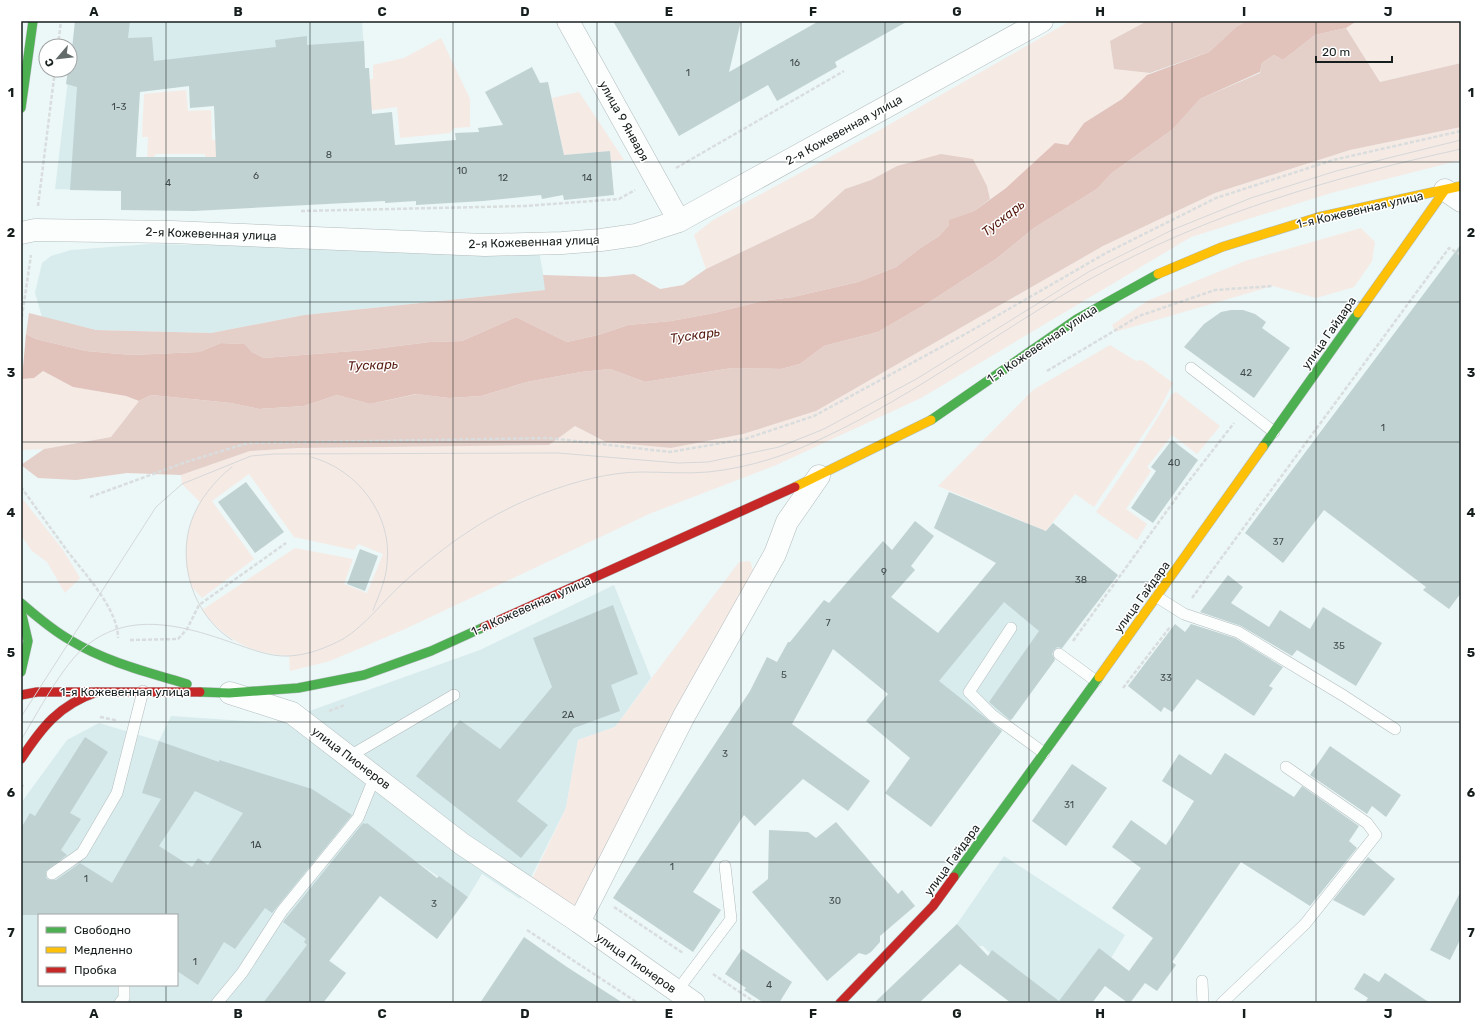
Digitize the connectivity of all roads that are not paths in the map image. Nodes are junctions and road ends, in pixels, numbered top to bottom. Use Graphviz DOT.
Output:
graph roads {
  1 [pos="33,21"];
  2 [pos="568,21"];
  3 [pos="1042,21"];
  4 [pos="21,108"];
  5 [pos="1456,192"];
  6 [pos="679,221"];
  7 [pos="28,231"];
  8 [pos="1191,368"];
  9 [pos="1274,432"];
  10 [pos="819,476"];
  11 [pos="1157,597"];
  12 [pos="21,602"];
  13 [pos="21,611"];
  14 [pos="1011,628"];
  15 [pos="1060,655"];
  16 [pos="21,672"];
  17 [pos="1096,681"];
  18 [pos="103,691"];
  19 [pos="143,691"];
  20 [pos="230,693"];
  21 [pos="21,694"];
  22 [pos="454,695"];
  23 [pos="1396,730"];
  24 [pos="1044,753"];
  25 [pos="350,756"];
  26 [pos="21,759"];
  27 [pos="1286,767"];
  28 [pos="375,776"];
  29 [pos="725,866"];
  30 [pos="52,874"];
  31 [pos="579,922"];
  32 [pos="1202,981"];
  33 [pos="124,986"];
  34 [pos="685,997"];
  35 [pos="120,1003"];
  36 [pos="217,1003"];
  37 [pos="840,1003"];
  38 [pos="1203,1003"];
  39 [pos="1222,1003"];
  1 -- 4 [label="main road"];
  2 -- 6 [label="street, улица 9 Января"];
  3 -- 6 [label="street, 2-я Кожевенная улица"];
  5 -- 9 [label="main road, улица Гайдара"];
  5 -- 10 [label="main road, 1-я Кожевенная улица"];
  6 -- 7 [label="street, 2-я Кожевенная улица"];
  8 -- 9 [label="lane"];
  9 -- 11 [label="main road, улица Гайдара"];
  10 -- 20 [label="main road, 1-я Кожевенная улица"];
  10 -- 31 [label="street, 1-я Кожевенная улица"];
  11 -- 17 [label="main road, улица Гайдара"];
  11 -- 23 [label="lane"];
  12 -- 20 [label="main road, 1-я Кожевенная улица"];
  13 -- 16 [label="main road"];
  14 -- 24 [label="lane"];
  15 -- 17 [label="lane"];
  17 -- 24 [label="main road, улица Гайдара"];
  18 -- 19 [label="main road, 1-я Кожевенная улица"];
  18 -- 21 [label="main road, 1-я Кожевенная улица"];
  18 -- 26 [label="main road"];
  19 -- 20 [label="main road, 1-я Кожевенная улица"];
  19 -- 30 [label="lane"];
  20 -- 25 [label="street, улица Пионеров"];
  22 -- 25 [label="lane"];
  24 -- 37 [label="main road, улица Гайдара"];
  25 -- 28 [label="street, улица Пионеров"];
  27 -- 39 [label="lane"];
  28 -- 31 [label="street, улица Пионеров"];
  28 -- 36 [label="lane"];
  29 -- 34 [label="lane"];
  31 -- 34 [label="street, улица Пионеров"];
  32 -- 38 [label="lane"];
  33 -- 35 [label="lane"];
}
